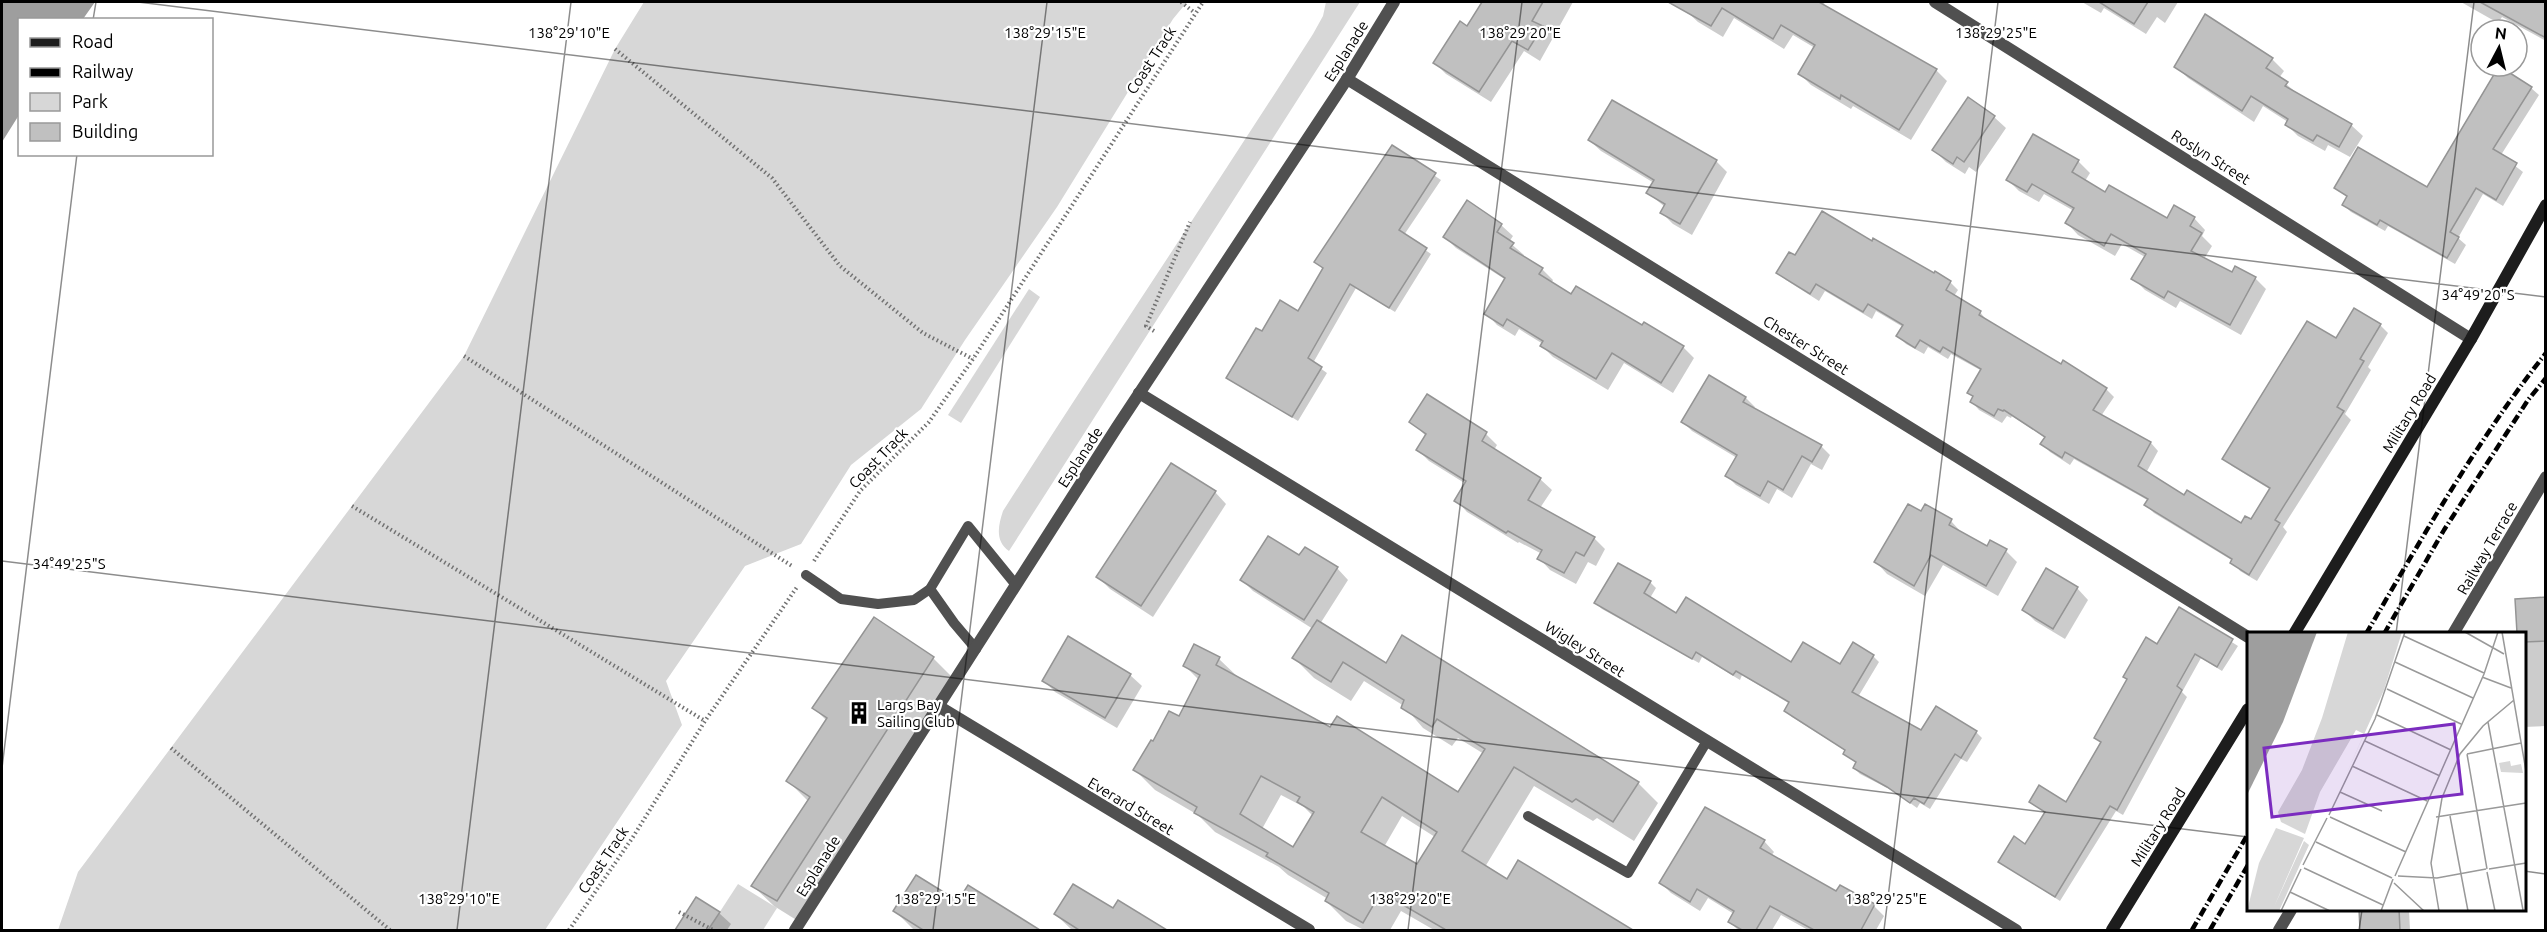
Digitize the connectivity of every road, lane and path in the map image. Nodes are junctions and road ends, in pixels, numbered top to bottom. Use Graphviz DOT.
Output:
graph roads {
  1 [pos="1181,2"];
  2 [pos="1203,2"];
  3 [pos="1394,2"];
  4 [pos="1935,2"];
  5 [pos="1195,13"];
  6 [pos="615,49"];
  7 [pos="1347,79"];
  8 [pos="2546,205"];
  9 [pos="1190,222"];
  10 [pos="1154,331"];
  11 [pos="2471,339"];
  12 [pos="464,356"];
  13 [pos="973,359"];
  14 [pos="1140,393"];
  15 [pos="2546,477"];
  16 [pos="352,506"];
  17 [pos="806,575"];
  18 [pos="1016,585"];
  19 [pos="930,589"];
  20 [pos="2295,632"];
  21 [pos="2454,632"];
  22 [pos="2247,636"];
  23 [pos="976,649"];
  24 [pos="938,706"];
  25 [pos="2247,711"];
  26 [pos="705,721"];
  27 [pos="1707,741"];
  28 [pos="171,748"];
  29 [pos="1528,816"];
  30 [pos="2290,911"];
  31 [pos="679,912"];
  32 [pos="390,930"];
  33 [pos="569,930"];
  34 [pos="713,930"];
  35 [pos="795,930"];
  36 [pos="1309,930"];
  37 [pos="2016,930"];
  38 [pos="2112,930"];
  39 [pos="2279,930"];
  1 -- 5 [label="path"];
  2 -- 5 [label="path, Coast Track"];
  3 -- 7 [label="street, Esplanade"];
  4 -- 11 [label="street, Roslyn Street"];
  5 -- 13 [label="path, Coast Track"];
  6 -- 13 [label="path"];
  7 -- 14 [label="street, Esplanade"];
  7 -- 22 [label="street, Chester Street"];
  8 -- 11 [label="main road, Military Road"];
  9 -- 10 [label="path"];
  11 -- 20 [label="main road, Military Road"];
  12 -- 17 [label="path"];
  13 -- 17 [label="path, Coast Track"];
  14 -- 18 [label="street, Esplanade"];
  14 -- 27 [label="street, Wigley Street"];
  15 -- 21 [label="street, Railway Terrace"];
  16 -- 26 [label="path"];
  17 -- 19 [label="lane"];
  17 -- 26 [label="path, Coast Track"];
  18 -- 19 [label="lane"];
  18 -- 23 [label="street, Esplanade"];
  19 -- 23 [label="lane"];
  23 -- 24 [label="street, Esplanade"];
  24 -- 35 [label="street, Esplanade"];
  24 -- 36 [label="street, Everard Street"];
  25 -- 38 [label="main road, Military Road"];
  26 -- 33 [label="path, Coast Track"];
  27 -- 29 [label="lane"];
  27 -- 37 [label="street, Wigley Street"];
  28 -- 32 [label="path"];
  30 -- 39 [label="street"];
  31 -- 34 [label="path"];
}
